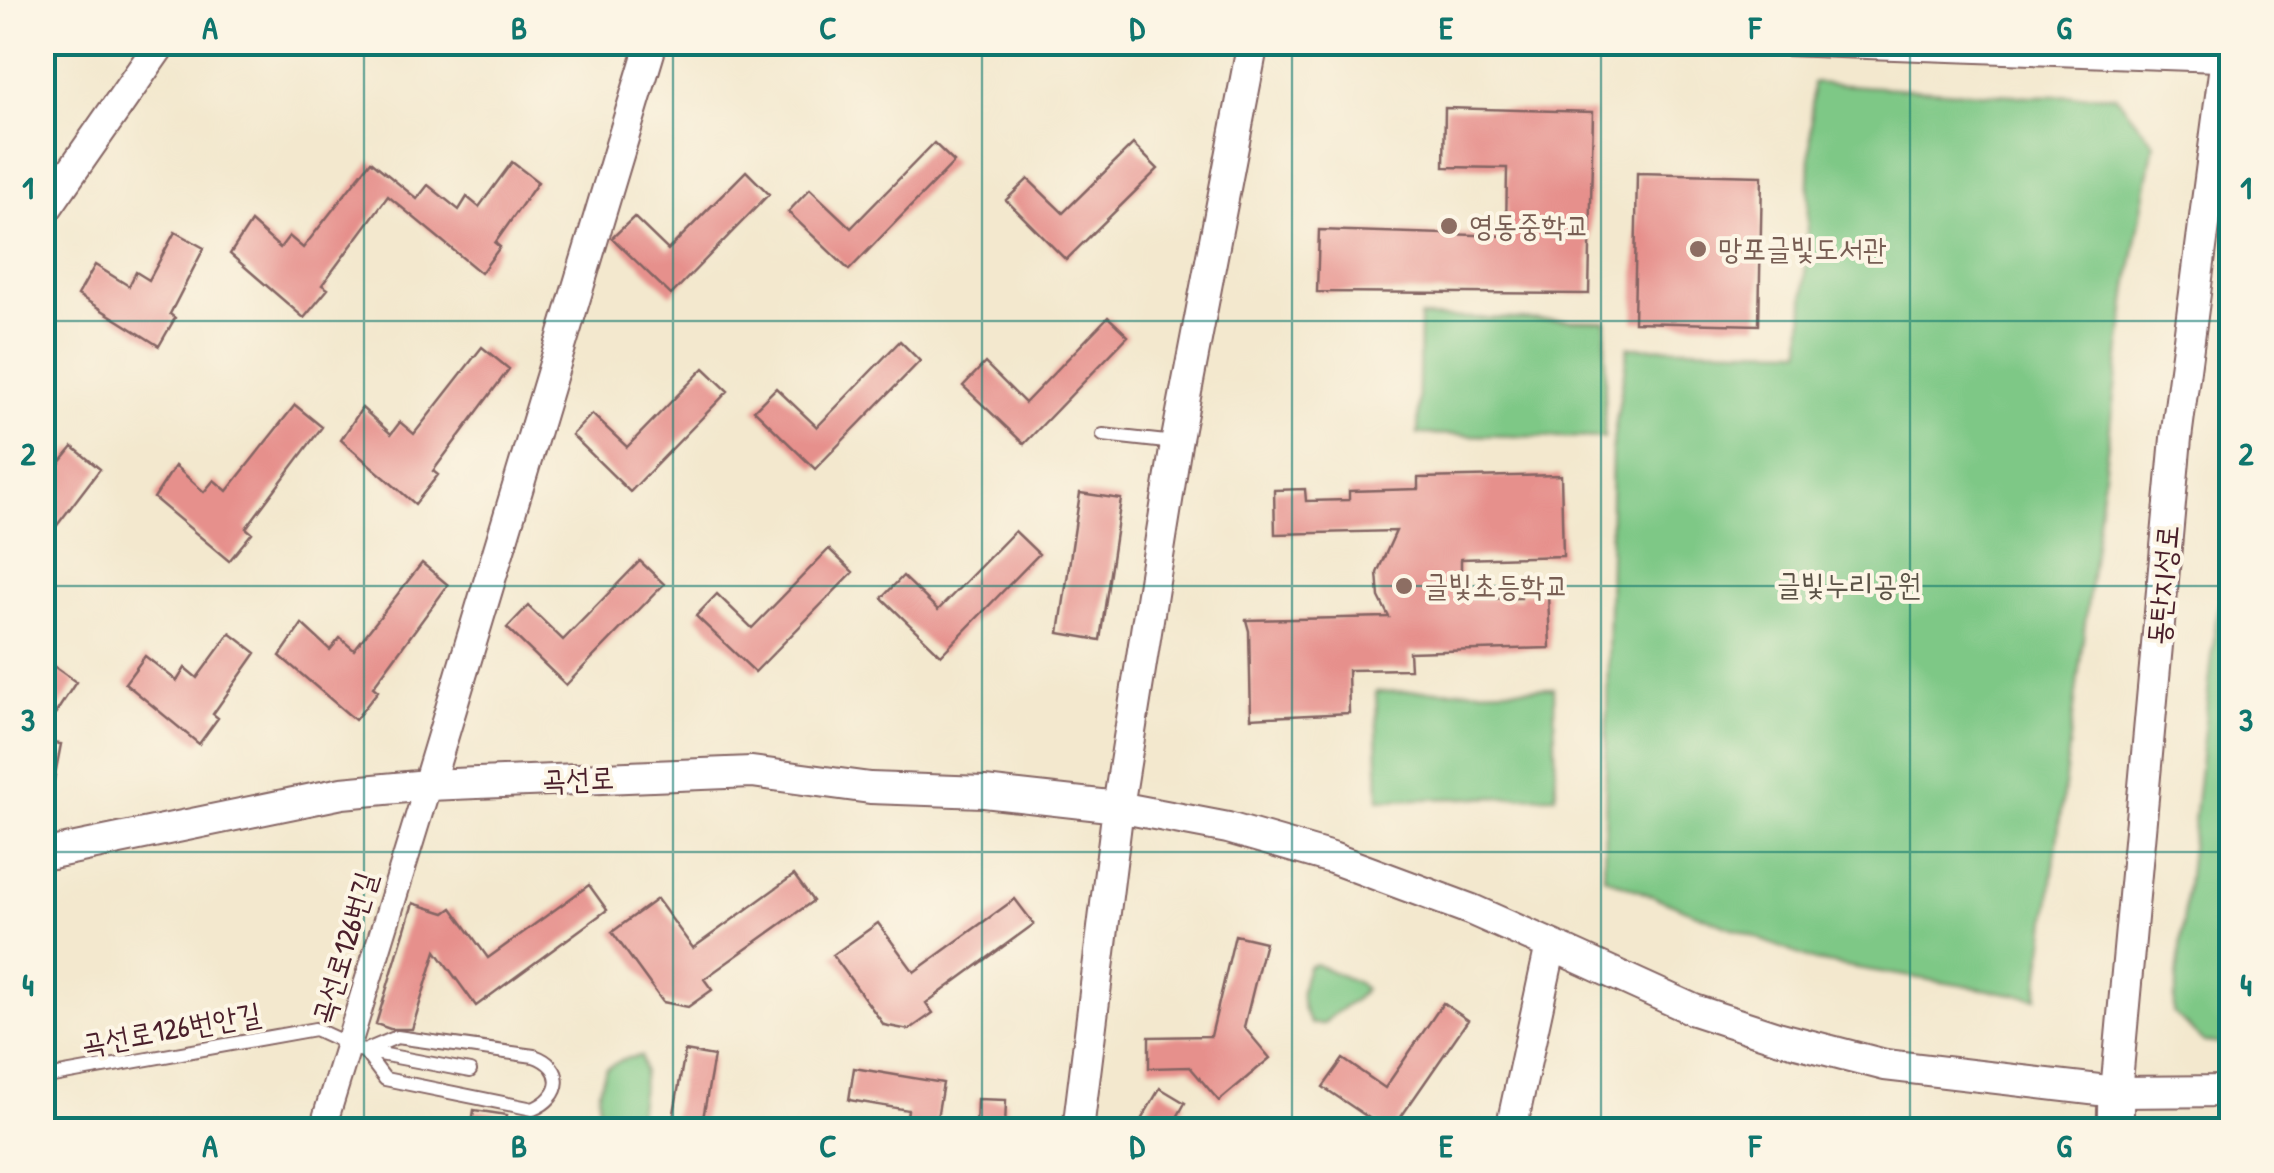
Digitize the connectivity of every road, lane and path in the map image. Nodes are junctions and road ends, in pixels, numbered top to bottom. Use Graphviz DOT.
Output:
graph roads {
  1 [pos="162,42"];
  2 [pos="652,42"];
  3 [pos="1254,42"];
  4 [pos="1772,42"];
  5 [pos="2228,54"];
  6 [pos="2232,173"];
  7 [pos="2208,200"];
  8 [pos="42,214"];
  9 [pos="1103,435"];
  10 [pos="1176,444"];
  11 [pos="428,785"];
  12 [pos="1118,807"];
  13 [pos="42,855"];
  14 [pos="1551,945"];
  15 [pos="353,1048"];
  16 [pos="470,1071"];
  17 [pos="42,1078"];
  18 [pos="2232,1091"];
  19 [pos="2116,1092"];
  20 [pos="322,1130"];
  21 [pos="1078,1130"];
  22 [pos="1510,1130"];
  23 [pos="2115,1130"];
  1 -- 8 [label="street"];
  2 -- 11 [label="street"];
  3 -- 10 [label="street"];
  4 -- 5 [label="street"];
  5 -- 7 [label="street, 동탄지성로"];
  6 -- 7 [label="street"];
  7 -- 19 [label="street, 동탄지성로"];
  9 -- 10 [label="lane"];
  10 -- 12 [label="street"];
  11 -- 12 [label="street, 곡선로"];
  11 -- 13 [label="street, 곡선로"];
  11 -- 15 [label="street, 곡선로126번길"];
  12 -- 14 [label="street, 곡선로"];
  12 -- 21 [label="street"];
  14 -- 19 [label="street, 곡선로"];
  14 -- 22 [label="street"];
  15 -- 15 [label="lane"];
  15 -- 16 [label="lane, 곡선로126번안길"];
  15 -- 17 [label="lane, 곡선로126번안길"];
  15 -- 20 [label="street, 곡선로126번길"];
  18 -- 19 [label="street, 곡선로"];
  19 -- 23 [label="main road, 동탄지성로"];
}
